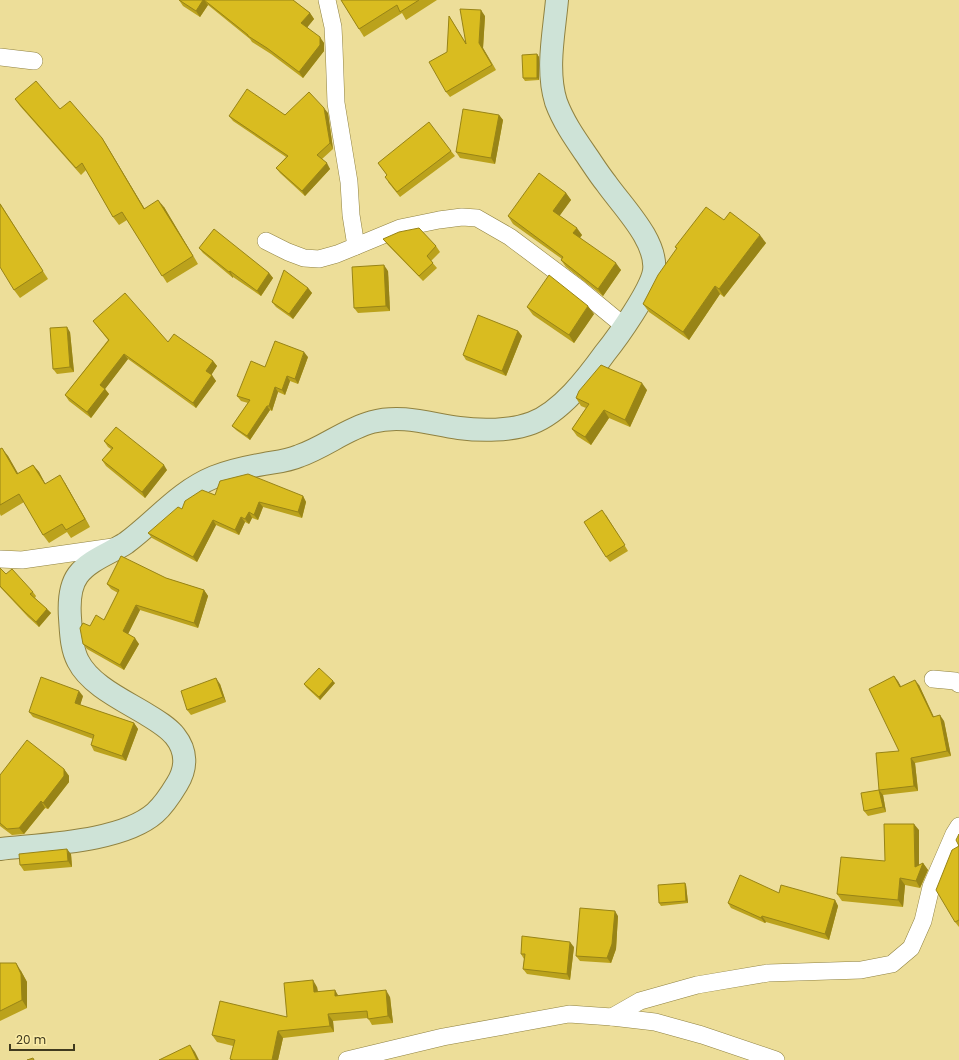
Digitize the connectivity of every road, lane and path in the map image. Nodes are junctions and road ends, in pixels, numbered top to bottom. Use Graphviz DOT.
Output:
graph roads {
  1 [pos="327,0"];
  2 [pos="557,0"];
  3 [pos="0,57"];
  4 [pos="34,61"];
  5 [pos="266,241"];
  6 [pos="356,246"];
  7 [pos="624,326"];
  8 [pos="122,546"];
  9 [pos="0,559"];
  10 [pos="933,679"];
  11 [pos="959,684"];
  12 [pos="959,826"];
  13 [pos="0,849"];
  14 [pos="612,1017"];
  15 [pos="347,1060"];
  16 [pos="776,1060"];
  1 -- 6 [label="street"];
  2 -- 7 [label="street"];
  3 -- 4 [label="street"];
  5 -- 6 [label="street"];
  6 -- 7 [label="street"];
  7 -- 8 [label="street"];
  8 -- 9 [label="street"];
  8 -- 13 [label="street"];
  10 -- 11 [label="street"];
  12 -- 14 [label="street"];
  14 -- 15 [label="street"];
  14 -- 16 [label="street"];
}
